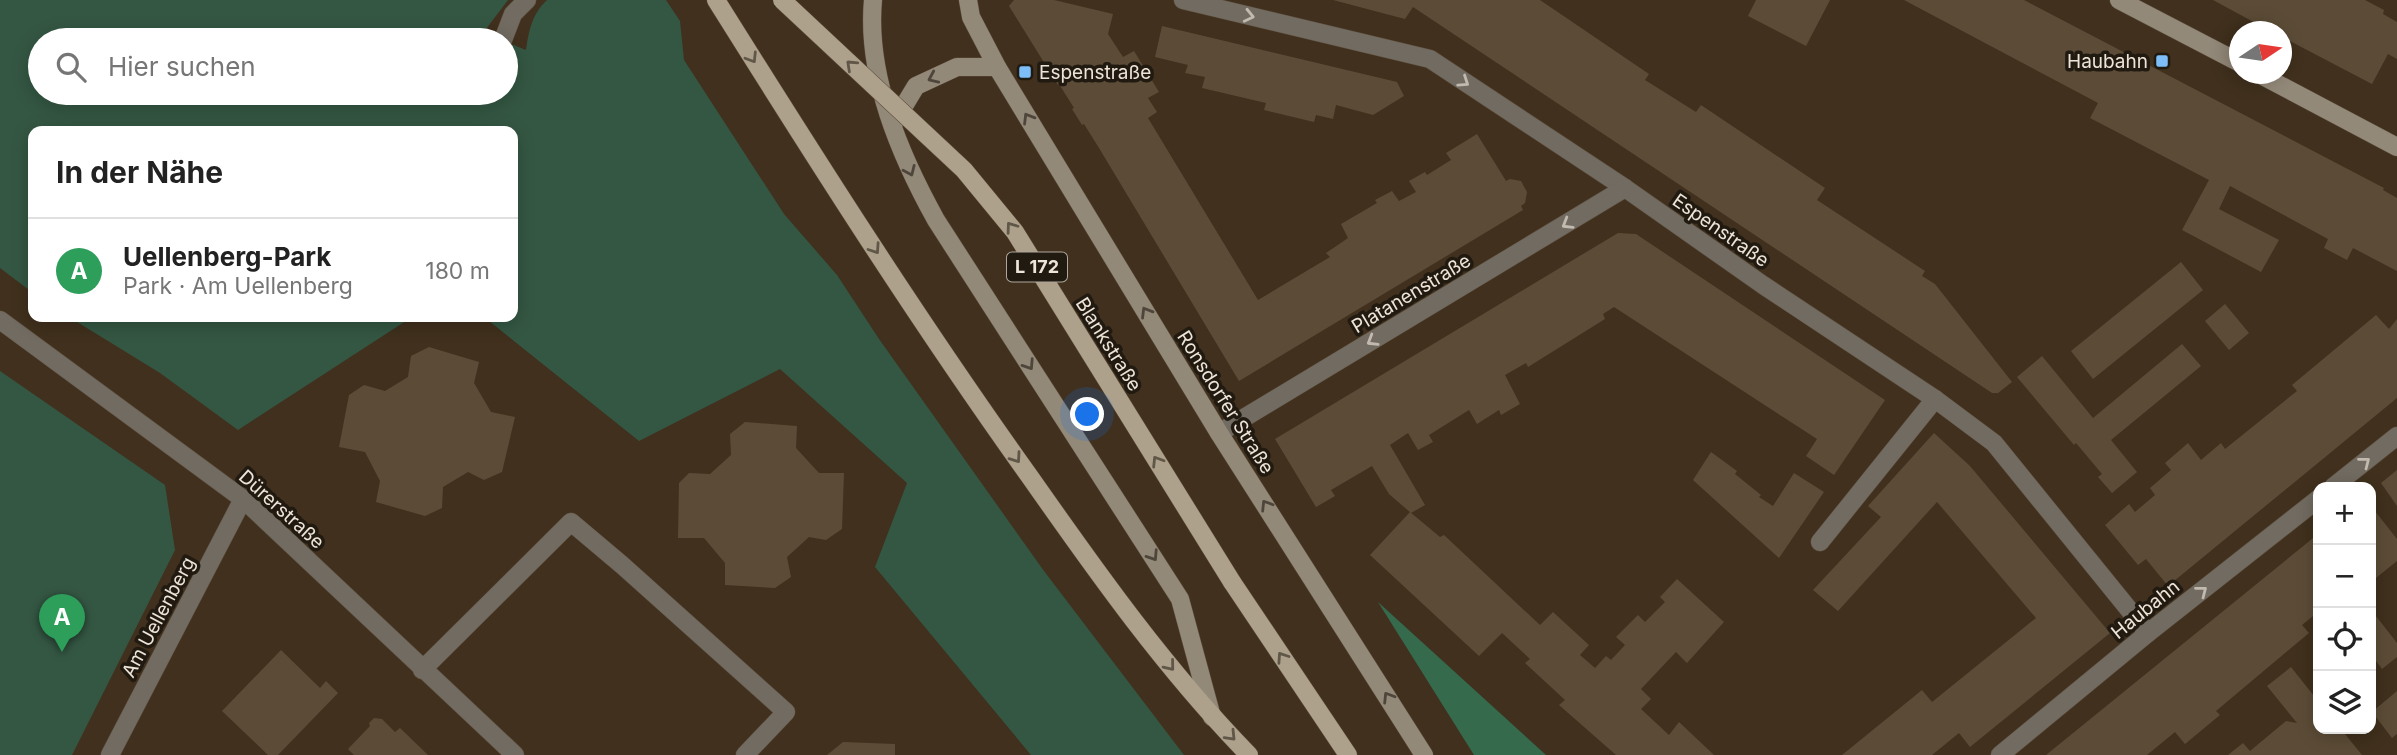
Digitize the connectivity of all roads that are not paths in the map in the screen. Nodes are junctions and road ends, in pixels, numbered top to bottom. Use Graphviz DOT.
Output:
graph roads {
  1 [pos="527,0"];
  2 [pos="716,0"];
  3 [pos="782,0"];
  4 [pos="873,0"];
  5 [pos="968,0"];
  6 [pos="1183,0"];
  7 [pos="2119,0"];
  8 [pos="508,28"];
  9 [pos="2229,58"];
  10 [pos="997,67"];
  11 [pos="2278,84"];
  12 [pos="892,127"];
  13 [pos="2397,147"];
  14 [pos="1625,188"];
  15 [pos="0,320"];
  16 [pos="1935,399"];
  17 [pos="1219,433"];
  18 [pos="2397,436"];
  19 [pos="2339,482"];
  20 [pos="243,499"];
  21 [pos="2313,503"];
  22 [pos="1821,542"];
  23 [pos="2148,633"];
  24 [pos="422,670"];
  25 [pos="1212,717"];
  26 [pos="110,755"];
  27 [pos="515,755"];
  28 [pos="745,755"];
  29 [pos="1249,755"];
  30 [pos="1348,755"];
  31 [pos="1424,755"];
  32 [pos="2000,755"];
  1 -- 8 [label="street"];
  2 -- 25 [label="main road, one-way"];
  30 -- 3 [label="main road, Blankstraße / L 172, one-way, bridge"];
  4 -- 12 [label="street"];
  5 -- 10 [label="street, Ronsdorfer Straße"];
  6 -- 14 [label="street, Espenstraße, one-way"];
  7 -- 9 [label="street"];
  10 -- 12 [label="street, one-way"];
  17 -- 10 [label="street, Ronsdorfer Straße, one-way"];
  11 -- 13 [label="street"];
  12 -- 25 [label="street, one-way"];
  14 -- 16 [label="street, Espenstraße"];
  14 -- 17 [label="street, Platanenstraße, one-way"];
  15 -- 20 [label="street, Dürerstraße"];
  16 -- 22 [label="street"];
  16 -- 23 [label="street, Espenstraße"];
  31 -- 17 [label="street, Ronsdorfer Straße, one-way"];
  19 -- 18 [label="street, one-way"];
  20 -- 24 [label="street, Dürerstraße"];
  20 -- 26 [label="street, Am Uellenberg"];
  23 -- 21 [label="street, Haubahn, one-way"];
  23 -- 32 [label="street, Haubahn"];
  24 -- 27 [label="street, Dürerstraße"];
  24 -- 28 [label="street"];
  25 -- 29 [label="main road, one-way"];
}
